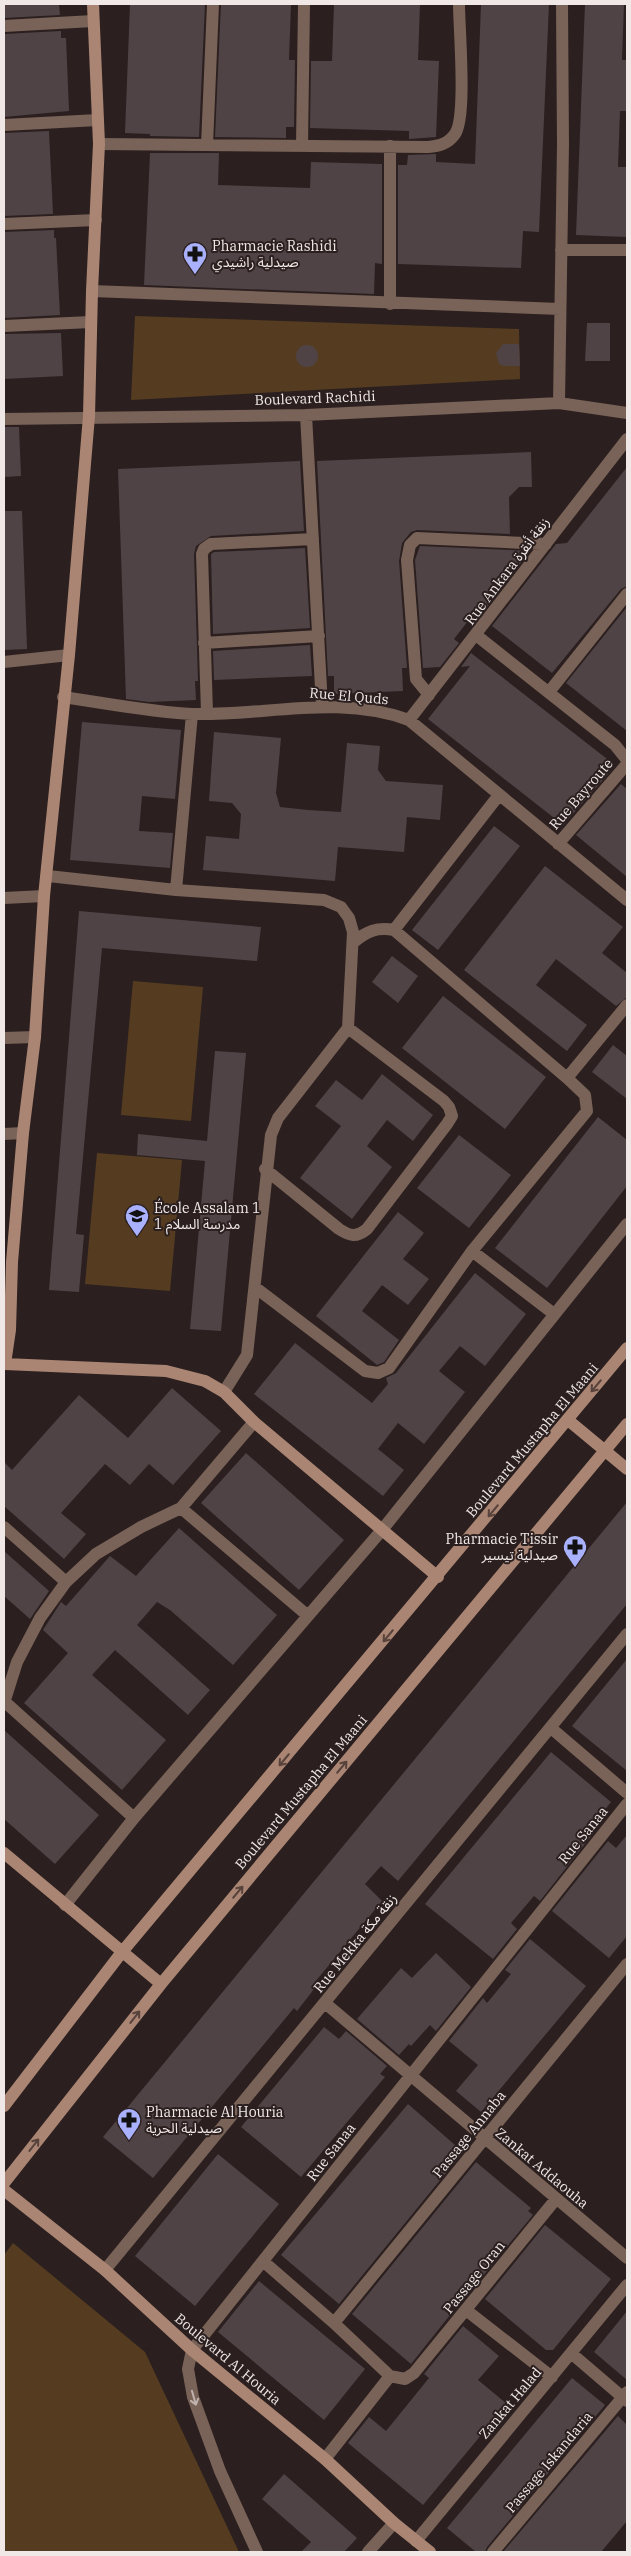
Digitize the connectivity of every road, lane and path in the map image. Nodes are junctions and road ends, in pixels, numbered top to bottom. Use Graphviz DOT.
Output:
graph roads {
  1 [pos="93,4"];
  2 [pos="212,4"];
  3 [pos="304,4"];
  4 [pos="459,4"];
  5 [pos="562,4"];
  6 [pos="93,21"];
  7 [pos="4,26"];
  8 [pos="98,120"];
  9 [pos="4,125"];
  10 [pos="99,144"];
  11 [pos="207,145"];
  12 [pos="302,146"];
  13 [pos="390,146"];
  14 [pos="96,220"];
  15 [pos="4,224"];
  16 [pos="561,250"];
  17 [pos="627,250"];
  18 [pos="92,291"];
  19 [pos="390,304"];
  20 [pos="560,309"];
  21 [pos="91,322"];
  22 [pos="4,326"];
  23 [pos="559,403"];
  24 [pos="627,413"];
  25 [pos="306,415"];
  26 [pos="89,416"];
  27 [pos="4,419"];
  28 [pos="627,439"];
  29 [pos="313,539"];
  30 [pos="546,544"];
  31 [pos="627,594"];
  32 [pos="319,636"];
  33 [pos="476,636"];
  34 [pos="204,643"];
  35 [pos="69,656"];
  36 [pos="4,662"];
  37 [pos="549,692"];
  38 [pos="428,695"];
  39 [pos="63,697"];
  40 [pos="322,706"];
  41 [pos="206,713"];
  42 [pos="192,714"];
  43 [pos="409,720"];
  44 [pos="627,762"];
  45 [pos="499,795"];
  46 [pos="558,844"];
  47 [pos="48,876"];
  48 [pos="176,890"];
  49 [pos="44,896"];
  50 [pos="4,898"];
  51 [pos="627,900"];
  52 [pos="394,930"];
  53 [pos="354,942"];
  54 [pos="627,1006"];
  55 [pos="348,1028"];
  56 [pos="35,1037"];
  57 [pos="4,1038"];
  58 [pos="568,1078"];
  59 [pos="23,1133"];
  60 [pos="4,1134"];
  61 [pos="265,1169"];
  62 [pos="627,1224"];
  63 [pos="472,1250"];
  64 [pos="8,1263"];
  65 [pos="256,1288"];
  66 [pos="554,1314"];
  67 [pos="627,1348"];
  68 [pos="4,1365"];
  69 [pos="224,1392"];
  70 [pos="568,1420"];
  71 [pos="254,1422"];
  72 [pos="627,1424"];
  73 [pos="606,1451"];
  74 [pos="627,1469"];
  75 [pos="181,1508"];
  76 [pos="4,1527"];
  77 [pos="382,1530"];
  78 [pos="438,1576"];
  79 [pos="66,1582"];
  80 [pos="307,1615"];
  81 [pos="627,1634"];
  82 [pos="4,1702"];
  83 [pos="551,1728"];
  84 [pos="627,1793"];
  85 [pos="627,1804"];
  86 [pos="134,1818"];
  87 [pos="4,1853"];
  88 [pos="65,1906"];
  89 [pos="122,1952"];
  90 [pos="627,1964"];
  91 [pos="161,1984"];
  92 [pos="325,2003"];
  93 [pos="410,2076"];
  94 [pos="4,2106"];
  95 [pos="484,2139"];
  96 [pos="4,2183"];
  97 [pos="4,2190"];
  98 [pos="556,2199"];
  99 [pos="627,2258"];
  100 [pos="264,2262"];
  101 [pos="105,2270"];
  102 [pos="627,2285"];
  103 [pos="466,2310"];
  104 [pos="334,2323"];
  105 [pos="192,2350"];
  106 [pos="571,2354"];
  107 [pos="390,2376"];
  108 [pos="552,2377"];
  109 [pos="626,2396"];
  110 [pos="325,2459"];
  111 [pos="394,2524"];
  112 [pos="416,2541"];
  113 [pos="257,2552"];
  114 [pos="368,2552"];
  115 [pos="430,2552"];
  116 [pos="493,2552"];
  1 -- 6 [label="street"];
  2 -- 11 [label="street"];
  3 -- 12 [label="street"];
  4 -- 13 [label="street"];
  5 -- 16 [label="street"];
  6 -- 7 [label="street"];
  6 -- 8 [label="street"];
  8 -- 9 [label="street"];
  8 -- 10 [label="street"];
  10 -- 11 [label="street"];
  10 -- 14 [label="street"];
  11 -- 12 [label="street"];
  12 -- 13 [label="street"];
  13 -- 19 [label="street"];
  14 -- 15 [label="street"];
  14 -- 18 [label="street"];
  16 -- 17 [label="street"];
  16 -- 20 [label="street"];
  18 -- 19 [label="street"];
  18 -- 21 [label="street"];
  19 -- 20 [label="street"];
  20 -- 23 [label="street"];
  21 -- 22 [label="street"];
  21 -- 26 [label="street"];
  23 -- 24 [label="street, Boulevard Rachidi"];
  23 -- 25 [label="street, Boulevard Rachidi"];
  25 -- 26 [label="street, Boulevard Rachidi"];
  25 -- 29 [label="street"];
  26 -- 27 [label="street, Boulevard Rachidi"];
  26 -- 35 [label="street"];
  28 -- 30 [label="street, Rue Ankara زنقة أنقرة"];
  29 -- 32 [label="street"];
  29 -- 34 [label="street"];
  30 -- 33 [label="street, Rue Ankara زنقة أنقرة"];
  30 -- 38 [label="street"];
  31 -- 37 [label="street"];
  32 -- 34 [label="street"];
  32 -- 40 [label="street"];
  33 -- 37 [label="street"];
  33 -- 38 [label="street, Rue Ankara زنقة أنقرة"];
  34 -- 41 [label="street"];
  35 -- 36 [label="street"];
  35 -- 39 [label="street"];
  37 -- 44 [label="street"];
  38 -- 43 [label="street, Rue Ankara زنقة أنقرة"];
  39 -- 42 [label="street, Rue El Quds"];
  39 -- 47 [label="street"];
  40 -- 41 [label="street, Rue El Quds"];
  40 -- 43 [label="street, Rue El Quds"];
  41 -- 42 [label="street, Rue El Quds"];
  42 -- 48 [label="street"];
  43 -- 45 [label="street, Rue El Quds"];
  44 -- 46 [label="street, Rue Bayroute"];
  45 -- 46 [label="street, Rue El Quds"];
  45 -- 52 [label="street"];
  46 -- 51 [label="street, Rue El Quds"];
  47 -- 48 [label="street"];
  47 -- 49 [label="street"];
  48 -- 53 [label="street"];
  49 -- 50 [label="street"];
  49 -- 56 [label="street"];
  52 -- 53 [label="street"];
  52 -- 58 [label="street"];
  53 -- 55 [label="street"];
  54 -- 58 [label="street"];
  55 -- 61 [label="street"];
  55 -- 61 [label="street"];
  56 -- 57 [label="street"];
  56 -- 59 [label="street"];
  58 -- 63 [label="street"];
  59 -- 60 [label="street"];
  59 -- 64 [label="street"];
  61 -- 65 [label="street"];
  62 -- 66 [label="street"];
  63 -- 65 [label="street"];
  63 -- 66 [label="street"];
  64 -- 68 [label="street"];
  65 -- 69 [label="street"];
  66 -- 77 [label="street"];
  67 -- 70 [label="street, Boulevard Mustapha El Maani, one-way"];
  68 -- 69 [label="street"];
  69 -- 71 [label="street"];
  70 -- 73 [label="street"];
  70 -- 78 [label="street, Boulevard Mustapha El Maani, one-way"];
  71 -- 75 [label="street"];
  71 -- 77 [label="street"];
  72 -- 73 [label="street, Boulevard Mustapha El Maani"];
  73 -- 74 [label="street"];
  91 -- 73 [label="street, Boulevard Mustapha El Maani, one-way"];
  75 -- 79 [label="street"];
  75 -- 80 [label="street"];
  76 -- 79 [label="street"];
  77 -- 78 [label="street"];
  77 -- 80 [label="street"];
  78 -- 89 [label="street, Boulevard Mustapha El Maani, one-way"];
  79 -- 82 [label="street"];
  80 -- 86 [label="street"];
  81 -- 83 [label="street, Rue Mekka زنقة مكة"];
  82 -- 86 [label="street"];
  83 -- 84 [label="street"];
  83 -- 92 [label="street, Rue Mekka زنقة مكة"];
  85 -- 93 [label="street, Rue Sanaa"];
  86 -- 88 [label="street"];
  87 -- 88 [label="street"];
  88 -- 89 [label="street"];
  89 -- 91 [label="street"];
  89 -- 94 [label="street, Boulevard Mustapha El Maani"];
  90 -- 95 [label="street, Passage Annaba"];
  96 -- 91 [label="street, Boulevard Mustapha El Maani, one-way"];
  92 -- 93 [label="street, Zankat Addaouha"];
  92 -- 101 [label="street, Rue Mekka زنقة مكة"];
  93 -- 95 [label="street, Zankat Addaouha"];
  93 -- 100 [label="street, Rue Sanaa"];
  95 -- 98 [label="street, Zankat Addaouha"];
  95 -- 104 [label="street, Passage Annaba"];
  97 -- 101 [label="street, Boulevard Al Houria"];
  98 -- 99 [label="street, Zankat Addaouha"];
  98 -- 103 [label="street, Passage Oran"];
  100 -- 104 [label="street"];
  100 -- 105 [label="street, Rue Sanaa"];
  101 -- 105 [label="street, Boulevard Al Houria"];
  102 -- 106 [label="street, Zankat Halad"];
  103 -- 107 [label="street, Passage Oran"];
  103 -- 108 [label="street"];
  104 -- 107 [label="street"];
  105 -- 110 [label="street, Boulevard Al Houria"];
  105 -- 113 [label="street, one-way"];
  106 -- 108 [label="street, Zankat Halad"];
  106 -- 109 [label="street"];
  107 -- 110 [label="street"];
  108 -- 112 [label="street, Zankat Halad"];
  109 -- 116 [label="street, Passage Iskandaria"];
  110 -- 111 [label="street, Boulevard Al Houria"];
  111 -- 112 [label="street, Boulevard Al Houria"];
  111 -- 114 [label="street"];
  112 -- 115 [label="street, Boulevard Al Houria"];
}
